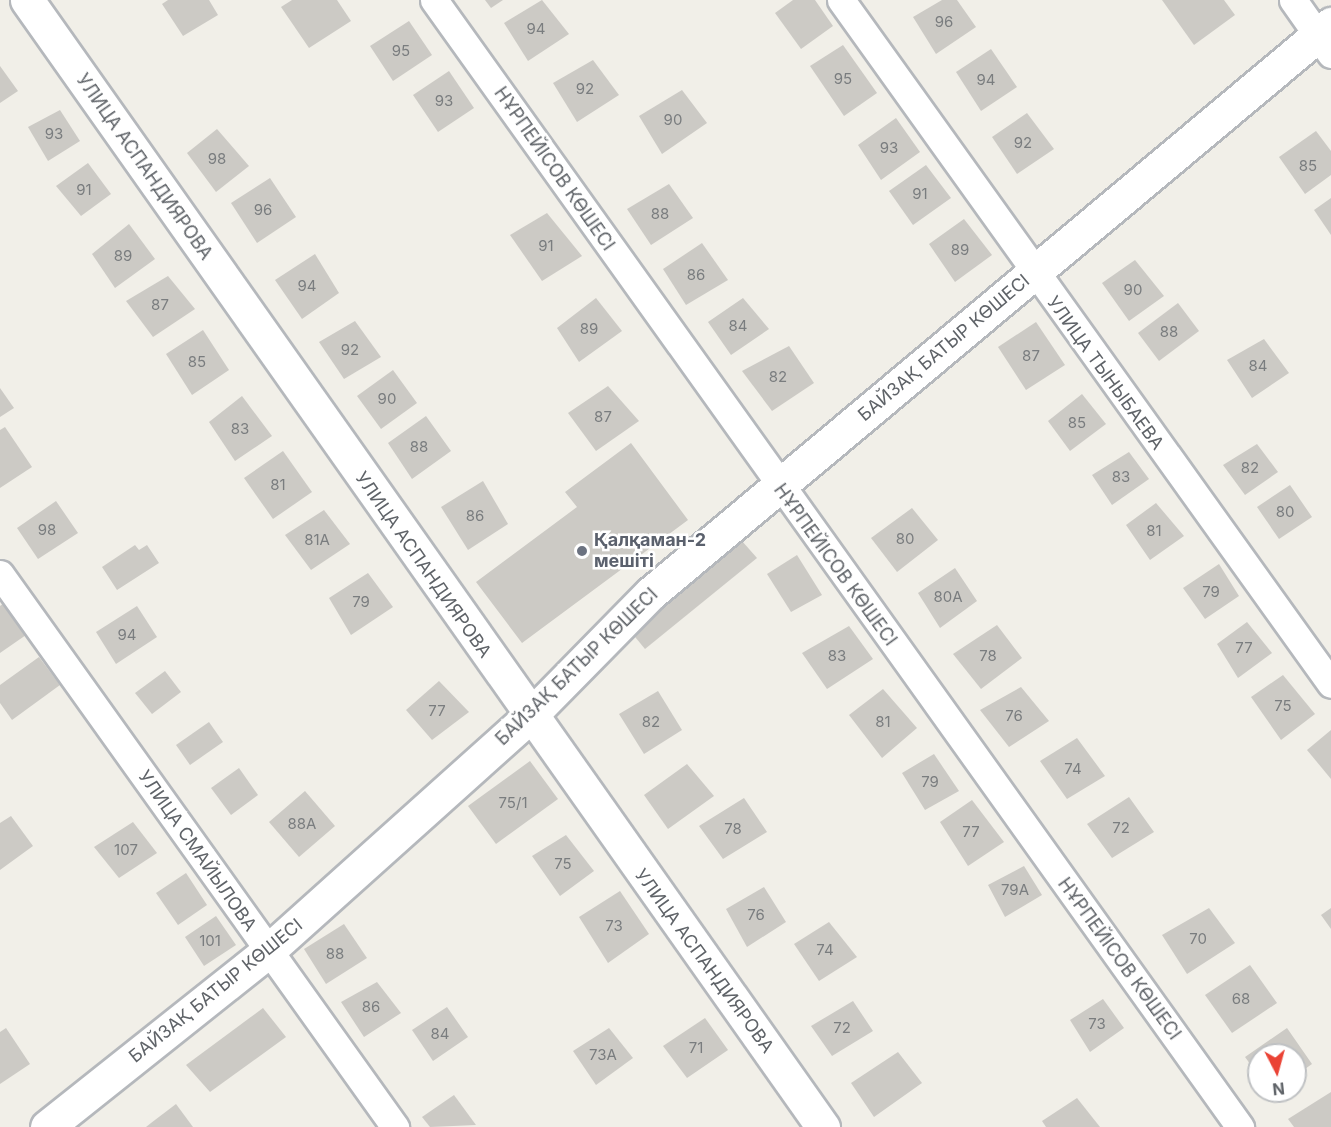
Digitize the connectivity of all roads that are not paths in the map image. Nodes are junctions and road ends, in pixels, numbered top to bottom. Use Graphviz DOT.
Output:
graph roads {
  1 [pos="27,0"];
  2 [pos="435,0"];
  3 [pos="841,0"];
  4 [pos="1293,0"];
  5 [pos="1327,38"];
  6 [pos="1033,273"];
  7 [pos="779,486"];
  8 [pos="0,574"];
  9 [pos="1331,684"];
  10 [pos="529,717"];
  11 [pos="268,951"];
  12 [pos="47,1127"];
  13 [pos="395,1127"];
  14 [pos="823,1127"];
  15 [pos="1240,1127"];
  1 -- 10 [label="street, УЛИЦА АСПАНДИЯРОВА"];
  2 -- 7 [label="street, НҰРПЕЙІСОВ КӨШЕСІ"];
  3 -- 6 [label="street, УЛИЦА ТЫНЫБАЕВА"];
  4 -- 5 [label="street"];
  5 -- 6 [label="street, БАЙЗАҚ БАТЫР КӨШЕСІ"];
  6 -- 7 [label="street, БАЙЗАҚ БАТЫР КӨШЕСІ"];
  6 -- 9 [label="street, УЛИЦА ТЫНЫБАЕВА"];
  7 -- 10 [label="street, БАЙЗАҚ БАТЫР КӨШЕСІ"];
  7 -- 15 [label="street, НҰРПЕЙІСОВ КӨШЕСІ"];
  8 -- 11 [label="street, УЛИЦА СМАЙЫЛОВА"];
  10 -- 11 [label="street, БАЙЗАҚ БАТЫР КӨШЕСІ"];
  10 -- 14 [label="street, УЛИЦА АСПАНДИЯРОВА"];
  11 -- 12 [label="street, БАЙЗАҚ БАТЫР КӨШЕСІ"];
  11 -- 13 [label="street, УЛИЦА СМАЙЫЛОВА"];
}
